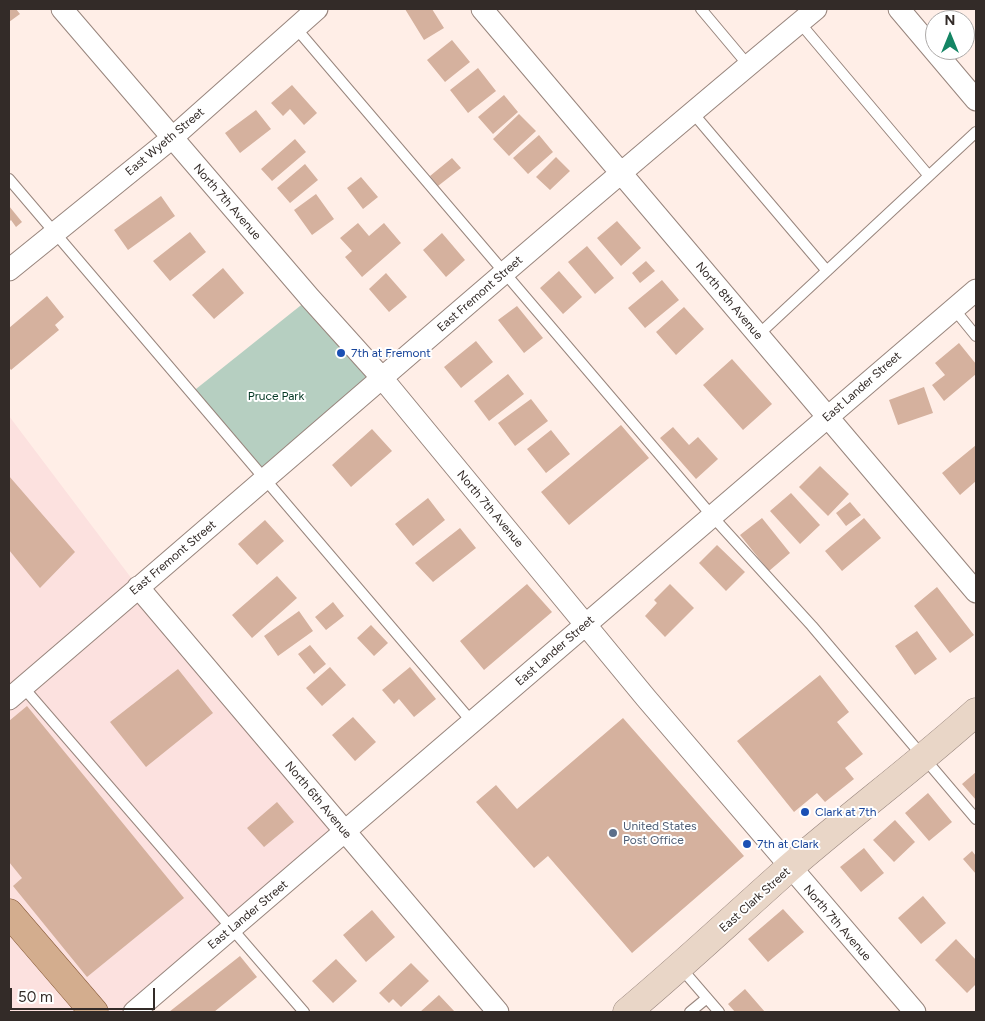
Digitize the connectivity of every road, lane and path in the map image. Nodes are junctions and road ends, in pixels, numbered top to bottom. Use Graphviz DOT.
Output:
graph roads {
  1 [pos="62,9"];
  2 [pos="317,9"];
  3 [pos="482,9"];
  4 [pos="701,9"];
  5 [pos="816,9"];
  6 [pos="899,9"];
  7 [pos="800,23"];
  8 [pos="295,27"];
  9 [pos="748,65"];
  10 [pos="976,100"];
  11 [pos="692,112"];
  12 [pos="976,132"];
  13 [pos="172,138"];
  14 [pos="620,172"];
  15 [pos="929,176"];
  16 [pos="9,180"];
  17 [pos="54,232"];
  18 [pos="9,270"];
  19 [pos="827,271"];
  20 [pos="504,274"];
  21 [pos="976,290"];
  22 [pos="954,310"];
  23 [pos="758,335"];
  24 [pos="976,336"];
  25 [pos="382,378"];
  26 [pos="828,417"];
  27 [pos="265,480"];
  28 [pos="712,516"];
  29 [pos="138,587"];
  30 [pos="976,592"];
  31 [pos="585,624"];
  32 [pos="16,693"];
  33 [pos="976,712"];
  34 [pos="472,722"];
  35 [pos="923,759"];
  36 [pos="976,819"];
  37 [pos="345,833"];
  38 [pos="790,868"];
  39 [pos="9,913"];
  40 [pos="231,929"];
  41 [pos="680,967"];
  42 [pos="707,998"];
  43 [pos="94,1012"];
  44 [pos="134,1012"];
  45 [pos="304,1012"];
  46 [pos="498,1012"];
  47 [pos="627,1012"];
  48 [pos="690,1012"];
  49 [pos="720,1012"];
  50 [pos="915,1012"];
  1 -- 13 [label="street, North 7th Avenue"];
  2 -- 8 [label="street, East Wyeth Street"];
  3 -- 14 [label="street, North 8th Avenue"];
  4 -- 9 [label="lane"];
  5 -- 7 [label="street, East Fremont Street"];
  6 -- 10 [label="street"];
  7 -- 9 [label="street, East Fremont Street"];
  7 -- 15 [label="lane"];
  8 -- 13 [label="street, East Wyeth Street"];
  8 -- 20 [label="lane"];
  9 -- 11 [label="street, East Fremont Street"];
  11 -- 14 [label="street, East Fremont Street"];
  11 -- 19 [label="lane"];
  12 -- 15 [label="lane"];
  13 -- 17 [label="street, East Wyeth Street"];
  13 -- 25 [label="street, North 7th Avenue"];
  14 -- 20 [label="street, East Fremont Street"];
  14 -- 23 [label="street, North 8th Avenue"];
  15 -- 19 [label="lane"];
  16 -- 17 [label="lane"];
  17 -- 18 [label="street, East Wyeth Street"];
  17 -- 27 [label="lane"];
  19 -- 23 [label="lane"];
  20 -- 25 [label="street, East Fremont Street"];
  20 -- 28 [label="lane"];
  21 -- 22 [label="street, East Lander Street"];
  22 -- 24 [label="lane"];
  22 -- 26 [label="street, East Lander Street"];
  23 -- 26 [label="street, North 8th Avenue"];
  25 -- 27 [label="street, East Fremont Street"];
  25 -- 31 [label="street, North 7th Avenue"];
  26 -- 28 [label="street, East Lander Street"];
  26 -- 30 [label="street, North 8th Avenue"];
  27 -- 29 [label="street, East Fremont Street"];
  27 -- 34 [label="lane"];
  28 -- 31 [label="street, East Lander Street"];
  28 -- 35 [label="lane"];
  29 -- 32 [label="street, East Fremont Street"];
  29 -- 37 [label="street, North 6th Avenue"];
  31 -- 34 [label="street, East Lander Street"];
  31 -- 38 [label="street, North 7th Avenue"];
  32 -- 40 [label="lane"];
  33 -- 35 [label="main road, East Clark Street"];
  34 -- 37 [label="street, East Lander Street"];
  35 -- 36 [label="lane"];
  35 -- 38 [label="main road, East Clark Street"];
  37 -- 40 [label="street, East Lander Street"];
  37 -- 46 [label="street, North 6th Avenue"];
  38 -- 41 [label="main road, East Clark Street"];
  38 -- 50 [label="street, North 7th Avenue"];
  39 -- 43 [label="main road"];
  40 -- 44 [label="street, East Lander Street"];
  40 -- 45 [label="lane"];
  41 -- 42 [label="lane"];
  41 -- 47 [label="main road, East Clark Street"];
  42 -- 48 [label="lane"];
  42 -- 49 [label="lane"];
}
